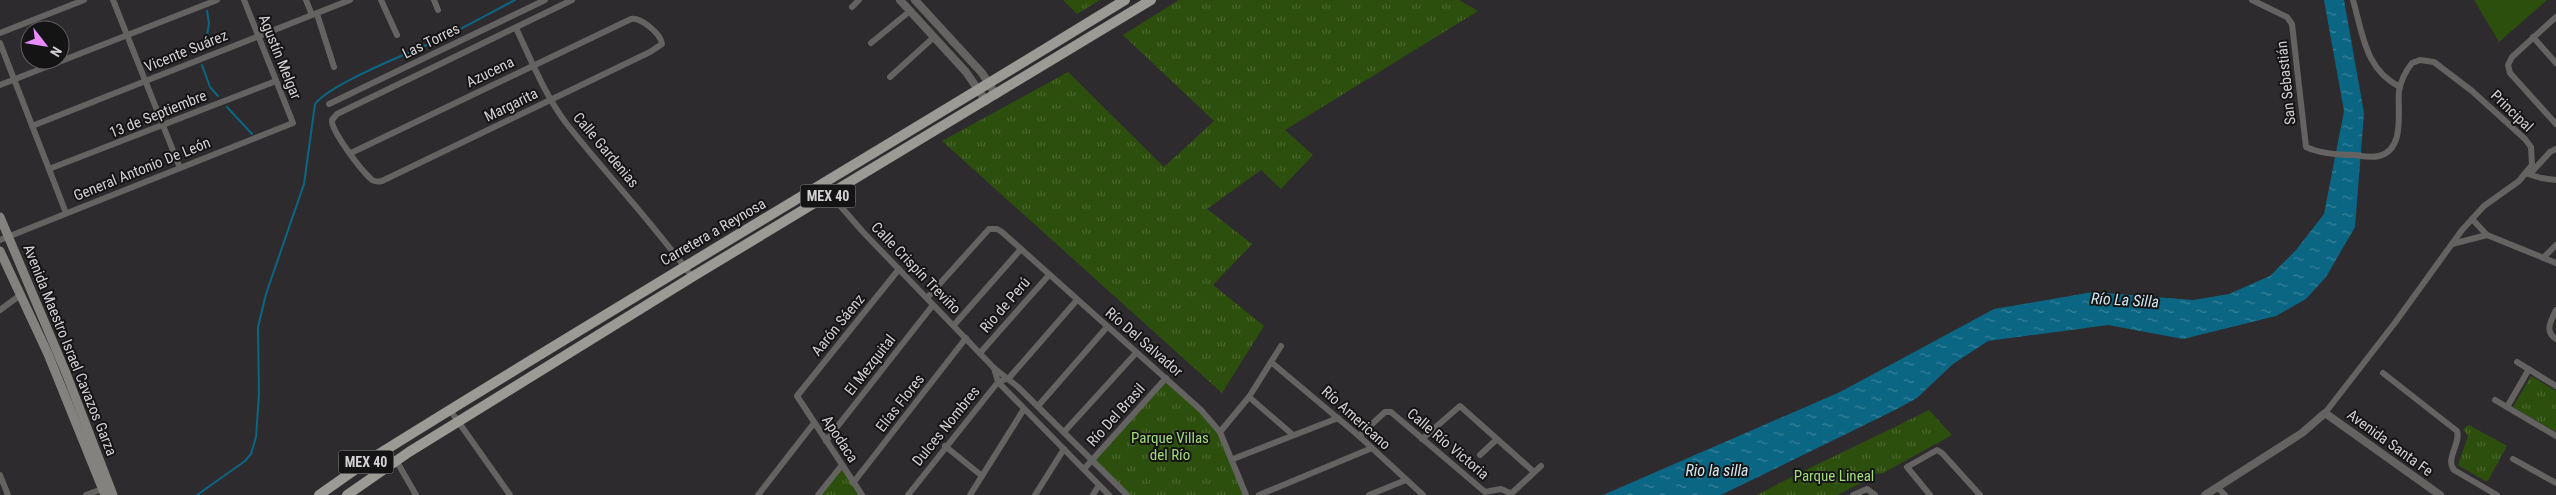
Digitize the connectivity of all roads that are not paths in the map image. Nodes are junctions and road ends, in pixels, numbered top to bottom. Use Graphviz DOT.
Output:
graph roads {
  1 [pos="84,0"];
  2 [pos="113,0"];
  3 [pos="217,0"];
  4 [pos="244,0"];
  5 [pos="306,0"];
  6 [pos="350,0"];
  7 [pos="381,0"];
  8 [pos="434,0"];
  9 [pos="545,0"];
  10 [pos="859,0"];
  11 [pos="900,0"];
  12 [pos="915,0"];
  13 [pos="1125,0"];
  14 [pos="1151,0"];
  15 [pos="2252,0"];
  16 [pos="2353,0"];
  17 [pos="569,1"];
  18 [pos="852,7"];
  19 [pos="438,10"];
  20 [pos="910,11"];
  21 [pos="314,14"];
  22 [pos="2556,17"];
  23 [pos="641,20"];
  24 [pos="516,28"];
  25 [pos="0,33"];
  26 [pos="397,34"];
  27 [pos="127,35"];
  28 [pos="258,35"];
  29 [pos="934,37"];
  30 [pos="2534,37"];
  31 [pos="871,43"];
  32 [pos="0,44"];
  33 [pos="2556,63"];
  34 [pos="533,65"];
  35 [pos="334,67"];
  36 [pos="890,77"];
  37 [pos="14,80"];
  38 [pos="145,81"];
  39 [pos="276,81"];
  40 [pos="990,83"];
  41 [pos="0,85"];
  42 [pos="2400,87"];
  43 [pos="980,90"];
  44 [pos="350,94"];
  45 [pos="996,95"];
  46 [pos="550,100"];
  47 [pos="986,102"];
  48 [pos="329,104"];
  49 [pos="355,106"];
  50 [pos="293,123"];
  51 [pos="2556,124"];
  52 [pos="163,125"];
  53 [pos="32,126"];
  54 [pos="2309,149"];
  55 [pos="2556,150"];
  56 [pos="351,153"];
  57 [pos="180,168"];
  58 [pos="49,170"];
  59 [pos="2528,174"];
  60 [pos="370,178"];
  61 [pos="2555,182"];
  62 [pos="822,185"];
  63 [pos="829,195"];
  64 [pos="66,213"];
  65 [pos="0,217"];
  66 [pos="2472,219"];
  67 [pos="2487,235"];
  68 [pos="4,238"];
  69 [pos="2452,244"];
  70 [pos="2556,245"];
  71 [pos="1021,249"];
  72 [pos="0,251"];
  73 [pos="2543,258"];
  74 [pos="2556,263"];
  75 [pos="683,266"];
  76 [pos="899,270"];
  77 [pos="1048,275"];
  78 [pos="692,277"];
  79 [pos="19,296"];
  80 [pos="927,298"];
  81 [pos="1077,300"];
  82 [pos="933,305"];
  83 [pos="0,310"];
  84 [pos="2556,310"];
  85 [pos="954,325"];
  86 [pos="1107,327"];
  87 [pos="966,338"];
  88 [pos="2556,339"];
  89 [pos="1281,346"];
  90 [pos="980,353"];
  91 [pos="1136,353"];
  92 [pos="1271,362"];
  93 [pos="2517,362"];
  94 [pos="994,368"];
  95 [pos="2529,369"];
  96 [pos="2383,373"];
  97 [pos="1009,378"];
  98 [pos="1166,378"];
  99 [pos="998,382"];
  100 [pos="2556,386"];
  101 [pos="797,396"];
  102 [pos="1249,397"];
  103 [pos="2495,400"];
  104 [pos="1038,406"];
  105 [pos="2507,406"];
  106 [pos="1024,409"];
  107 [pos="450,410"];
  108 [pos="2325,413"];
  109 [pos="1338,418"];
  110 [pos="459,422"];
  111 [pos="814,422"];
  112 [pos="1064,432"];
  113 [pos="1220,432"];
  114 [pos="1293,436"];
  115 [pos="1359,436"];
  116 [pos="2556,436"];
  117 [pos="1422,439"];
  118 [pos="1497,439"];
  119 [pos="826,441"];
  120 [pos="945,446"];
  121 [pos="1372,448"];
  122 [pos="1064,449"];
  123 [pos="1480,455"];
  124 [pos="1233,459"];
  125 [pos="2513,459"];
  126 [pos="396,460"];
  127 [pos="1092,460"];
  128 [pos="842,465"];
  129 [pos="1541,466"];
  130 [pos="1084,469"];
  131 [pos="1534,472"];
  132 [pos="0,475"];
  133 [pos="982,476"];
  134 [pos="1406,480"];
  135 [pos="854,483"];
  136 [pos="2556,483"];
  137 [pos="1099,485"];
  138 [pos="2217,487"];
  139 [pos="103,492"];
  140 [pos="8,495"];
  141 [pos="86,495"];
  142 [pos="113,495"];
  143 [pos="320,495"];
  144 [pos="347,495"];
  145 [pos="416,495"];
  146 [pos="510,495"];
  147 [pos="758,495"];
  148 [pos="818,495"];
  149 [pos="862,495"];
  150 [pos="908,495"];
  151 [pos="970,495"];
  152 [pos="1035,495"];
  153 [pos="1093,495"];
  154 [pos="1109,495"];
  155 [pos="1127,495"];
  156 [pos="1246,495"];
  157 [pos="1259,495"];
  158 [pos="1369,495"];
  159 [pos="1423,495"];
  160 [pos="1853,495"];
  161 [pos="1874,495"];
  162 [pos="1930,495"];
  163 [pos="1980,495"];
  164 [pos="2205,495"];
  165 [pos="2225,495"];
  166 [pos="2440,495"];
  167 [pos="2497,495"];
  1 -- 25 [label="street"];
  2 -- 27 [label="street"];
  3 -- 27 [label="street"];
  4 -- 28 [label="street, Agustín Melgar"];
  5 -- 21 [label="street"];
  6 -- 21 [label="street, Vicente Suárez"];
  7 -- 26 [label="street"];
  8 -- 19 [label="street"];
  9 -- 44 [label="street, Las Torres"];
  10 -- 18 [label="street"];
  11 -- 20 [label="street"];
  12 -- 40 [label="street"];
  13 -- 40 [label="main road, Carretera a Reynosa / MEX 40"];
  14 -- 45 [label="main road, Carretera a Reynosa / MEX 40"];
  15 -- 54 [label="street, San Sebastián"];
  16 -- 42 [label="street"];
  17 -- 24 [label="street, Azucena"];
  20 -- 29 [label="street"];
  20 -- 31 [label="street"];
  21 -- 28 [label="street, Vicente Suárez"];
  21 -- 35 [label="street"];
  22 -- 30 [label="street"];
  23 -- 34 [label="street, Azucena"];
  23 -- 46 [label="street, Margarita"];
  24 -- 34 [label="street, Calle Gardenias"];
  24 -- 49 [label="street, Azucena"];
  27 -- 37 [label="street"];
  27 -- 38 [label="street"];
  28 -- 38 [label="street, Vicente Suárez"];
  28 -- 39 [label="street, Agustín Melgar"];
  29 -- 36 [label="street"];
  29 -- 43 [label="street"];
  30 -- 33 [label="street"];
  30 -- 51 [label="street"];
  32 -- 37 [label="street"];
  34 -- 46 [label="street, Calle Gardenias"];
  34 -- 56 [label="street, Azucena"];
  37 -- 41 [label="street"];
  37 -- 53 [label="street"];
  38 -- 52 [label="street"];
  38 -- 53 [label="street, Vicente Suárez"];
  39 -- 50 [label="street, Agustín Melgar"];
  39 -- 52 [label="street, 13 de Septiembre"];
  40 -- 43 [label="main road, Carretera a Reynosa / MEX 40"];
  40 -- 45 [label="street"];
  42 -- 54 [label="street, Principal"];
  42 -- 59 [label="street, Principal"];
  43 -- 47 [label="street"];
  43 -- 62 [label="main road, Carretera a Reynosa / MEX 40"];
  44 -- 48 [label="street, Las Torres"];
  44 -- 49 [label="street"];
  45 -- 47 [label="main road, Carretera a Reynosa / MEX 40"];
  46 -- 60 [label="street, Margarita"];
  46 -- 75 [label="street, Calle Gardenias"];
  47 -- 63 [label="main road, Carretera a Reynosa / MEX 40"];
  49 -- 56 [label="street, Azucena"];
  50 -- 57 [label="street, General Antonio De León"];
  52 -- 57 [label="street"];
  52 -- 58 [label="street, 13 de Septiembre"];
  53 -- 58 [label="street"];
  55 -- 59 [label="street"];
  56 -- 60 [label="street, Azucena"];
  57 -- 64 [label="street, General Antonio De León"];
  58 -- 64 [label="street"];
  59 -- 61 [label="street"];
  59 -- 66 [label="street"];
  62 -- 63 [label="street, Calle Crispín Treviño"];
  62 -- 75 [label="main road, Carretera a Reynosa / MEX 40"];
  63 -- 76 [label="street, Calle Crispín Treviño"];
  63 -- 78 [label="main road, Carretera a Reynosa / MEX 40"];
  64 -- 68 [label="street, General Antonio De León"];
  65 -- 68 [label="main road, Avenida Maestro Israel Cavazos Garza"];
  66 -- 67 [label="street"];
  66 -- 69 [label="street"];
  67 -- 69 [label="street"];
  67 -- 73 [label="street"];
  68 -- 142 [label="main road, Avenida Maestro Israel Cavazos Garza"];
  69 -- 108 [label="street"];
  70 -- 73 [label="street"];
  71 -- 77 [label="street, Río Del Salvador"];
  71 -- 80 [label="street, Río Del Salvador"];
  71 -- 85 [label="street"];
  72 -- 79 [label="main road, Avenida Maestro Israel Cavazos Garza"];
  73 -- 74 [label="street"];
  75 -- 78 [label="street, Calle Gardenias"];
  75 -- 107 [label="main road, Carretera a Reynosa / MEX 40"];
  76 -- 80 [label="street, Calle Crispín Treviño"];
  76 -- 101 [label="street, Aarón Sáenz"];
  77 -- 81 [label="street, Río Del Salvador"];
  77 -- 90 [label="street, Rio de Perú"];
  78 -- 110 [label="main road, Carretera a Reynosa / MEX 40"];
  79 -- 83 [label="street"];
  79 -- 139 [label="main road, Avenida Maestro Israel Cavazos Garza"];
  80 -- 82 [label="street, Calle Crispín Treviño"];
  81 -- 86 [label="street, Río Del Salvador"];
  81 -- 97 [label="street"];
  82 -- 85 [label="street, Calle Crispín Treviño"];
  82 -- 119 [label="street, El Mezquital"];
  84 -- 88 [label="street"];
  85 -- 87 [label="street, Calle Crispín Treviño"];
  86 -- 91 [label="street, Río Del Salvador"];
  86 -- 104 [label="street"];
  87 -- 90 [label="street, Calle Crispín Treviño"];
  87 -- 135 [label="street, Elías Flores"];
  89 -- 92 [label="street"];
  90 -- 94 [label="street, Calle Crispín Treviño"];
  91 -- 98 [label="street, Río Del Salvador"];
  91 -- 112 [label="street"];
  92 -- 102 [label="street"];
  92 -- 109 [label="street, Río Americano"];
  93 -- 95 [label="street"];
  94 -- 97 [label="street, Calle Crispín Treviño"];
  94 -- 99 [label="street, Calle Crispín Treviño"];
  95 -- 100 [label="street"];
  95 -- 105 [label="street"];
  96 -- 167 [label="street"];
  97 -- 99 [label="street, Dulces Nombres"];
  97 -- 104 [label="street, Calle Crispín Treviño"];
  98 -- 113 [label="street, Río Del Salvador"];
  98 -- 127 [label="street, Río Del Brasil"];
  99 -- 106 [label="street, Calle Crispín Treviño"];
  99 -- 120 [label="street, Dulces Nombres"];
  101 -- 111 [label="street, Apodaca"];
  102 -- 113 [label="street"];
  102 -- 114 [label="street"];
  103 -- 105 [label="street"];
  104 -- 112 [label="street, Calle Crispín Treviño"];
  105 -- 116 [label="street"];
  106 -- 122 [label="street, Calle Crispín Treviño"];
  106 -- 133 [label="street"];
  107 -- 110 [label="street"];
  107 -- 143 [label="main road, Carretera a Reynosa / MEX 40"];
  108 -- 138 [label="street"];
  108 -- 166 [label="street, Avenida Santa Fe"];
  109 -- 114 [label="street"];
  109 -- 115 [label="street, Río Americano"];
  110 -- 126 [label="main road, Carretera a Reynosa / MEX 40"];
  110 -- 146 [label="street"];
  111 -- 119 [label="street, Apodaca"];
  111 -- 147 [label="street"];
  112 -- 127 [label="street, Calle Crispín Treviño"];
  113 -- 124 [label="street, Río Del Salvador"];
  114 -- 124 [label="street"];
  115 -- 117 [label="street, Calle Río Victoria"];
  115 -- 121 [label="street, Río Americano"];
  117 -- 118 [label="street"];
  117 -- 131 [label="street, Calle Río Victoria"];
  118 -- 123 [label="street"];
  118 -- 131 [label="street"];
  119 -- 128 [label="street, Apodaca"];
  120 -- 133 [label="street"];
  120 -- 150 [label="street, Dulces Nombres"];
  121 -- 134 [label="street, Río Americano"];
  121 -- 157 [label="street"];
  122 -- 130 [label="street, Calle Crispín Treviño"];
  122 -- 152 [label="street"];
  124 -- 156 [label="street, Río Del Salvador"];
  125 -- 136 [label="street"];
  126 -- 144 [label="main road, Carretera a Reynosa / MEX 40"];
  126 -- 145 [label="street"];
  127 -- 130 [label="street, Río Del Brasil"];
  127 -- 155 [label="street, Calle Crispín Treviño"];
  128 -- 135 [label="street, Apodaca"];
  128 -- 148 [label="street"];
  129 -- 131 [label="street, Calle Río Victoria"];
  130 -- 137 [label="street, Calle Crispín Treviño"];
  132 -- 140 [label="street"];
  133 -- 151 [label="street"];
  134 -- 158 [label="street"];
  134 -- 159 [label="street, Río Americano"];
  135 -- 149 [label="street, Apodaca"];
  137 -- 153 [label="street"];
  137 -- 154 [label="street, Calle Crispín Treviño"];
  138 -- 164 [label="street"];
  138 -- 165 [label="street"];
  139 -- 141 [label="street"];
  160 -- 161 [label="street"];
  162 -- 163 [label="street"];
}
